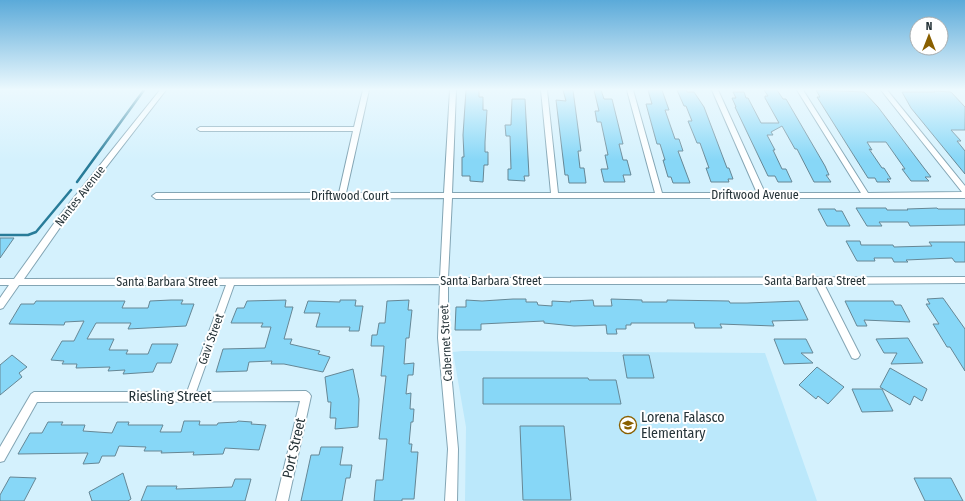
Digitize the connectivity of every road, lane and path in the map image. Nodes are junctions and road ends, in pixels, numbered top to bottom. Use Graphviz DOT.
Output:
graph roads {
  1 [pos="145,113"];
  2 [pos="361,113"];
  3 [pos="452,113"];
  4 [pos="546,113"];
  5 [pos="636,113"];
  6 [pos="726,113"];
  7 [pos="815,113"];
  8 [pos="903,113"];
  9 [pos="200,129"];
  10 [pos="357,129"];
  11 [pos="965,191"];
  12 [pos="965,194"];
  13 [pos="659,195"];
  14 [pos="762,195"];
  15 [pos="866,195"];
  16 [pos="156,196"];
  17 [pos="342,196"];
  18 [pos="448,196"];
  19 [pos="545,196"];
  20 [pos="555,196"];
  21 [pos="818,280"];
  22 [pos="962,280"];
  23 [pos="0,282"];
  24 [pos="16,282"];
  25 [pos="231,282"];
  26 [pos="444,282"];
  27 [pos="965,288"];
  28 [pos="0,306"];
  29 [pos="855,355"];
  30 [pos="190,396"];
  31 [pos="306,396"];
  32 [pos="0,456"];
  33 [pos="282,501"];
  34 [pos="452,501"];
  1 -- 24 [label="street, Nantes Avenue"];
  2 -- 10 [label="street"];
  3 -- 18 [label="street, Cabernet Street"];
  4 -- 20 [label="street"];
  5 -- 13 [label="street"];
  6 -- 14 [label="street"];
  7 -- 15 [label="street"];
  8 -- 11 [label="street"];
  9 -- 10 [label="street"];
  10 -- 17 [label="street"];
  12 -- 15 [label="street, Driftwood Avenue"];
  13 -- 14 [label="street, Driftwood Avenue"];
  13 -- 20 [label="street, Driftwood Avenue"];
  14 -- 15 [label="street, Driftwood Avenue"];
  16 -- 17 [label="street, Driftwood Court"];
  17 -- 18 [label="street, Driftwood Court"];
  18 -- 19 [label="street, Driftwood Court"];
  18 -- 26 [label="street, Cabernet Street"];
  19 -- 20 [label="street, Driftwood Avenue"];
  21 -- 22 [label="street, Santa Barbara Street"];
  21 -- 26 [label="street, Santa Barbara Street"];
  21 -- 29 [label="street"];
  22 -- 27 [label="street"];
  23 -- 24 [label="street, Santa Barbara Street"];
  24 -- 25 [label="street, Santa Barbara Street"];
  24 -- 28 [label="street, Nantes Avenue"];
  25 -- 26 [label="street, Santa Barbara Street"];
  25 -- 30 [label="street, Gavi Street"];
  26 -- 34 [label="street, Cabernet Street"];
  30 -- 31 [label="street, Riesling Street"];
  30 -- 32 [label="street, Riesling Street"];
  31 -- 33 [label="street, Port Street"];
}
